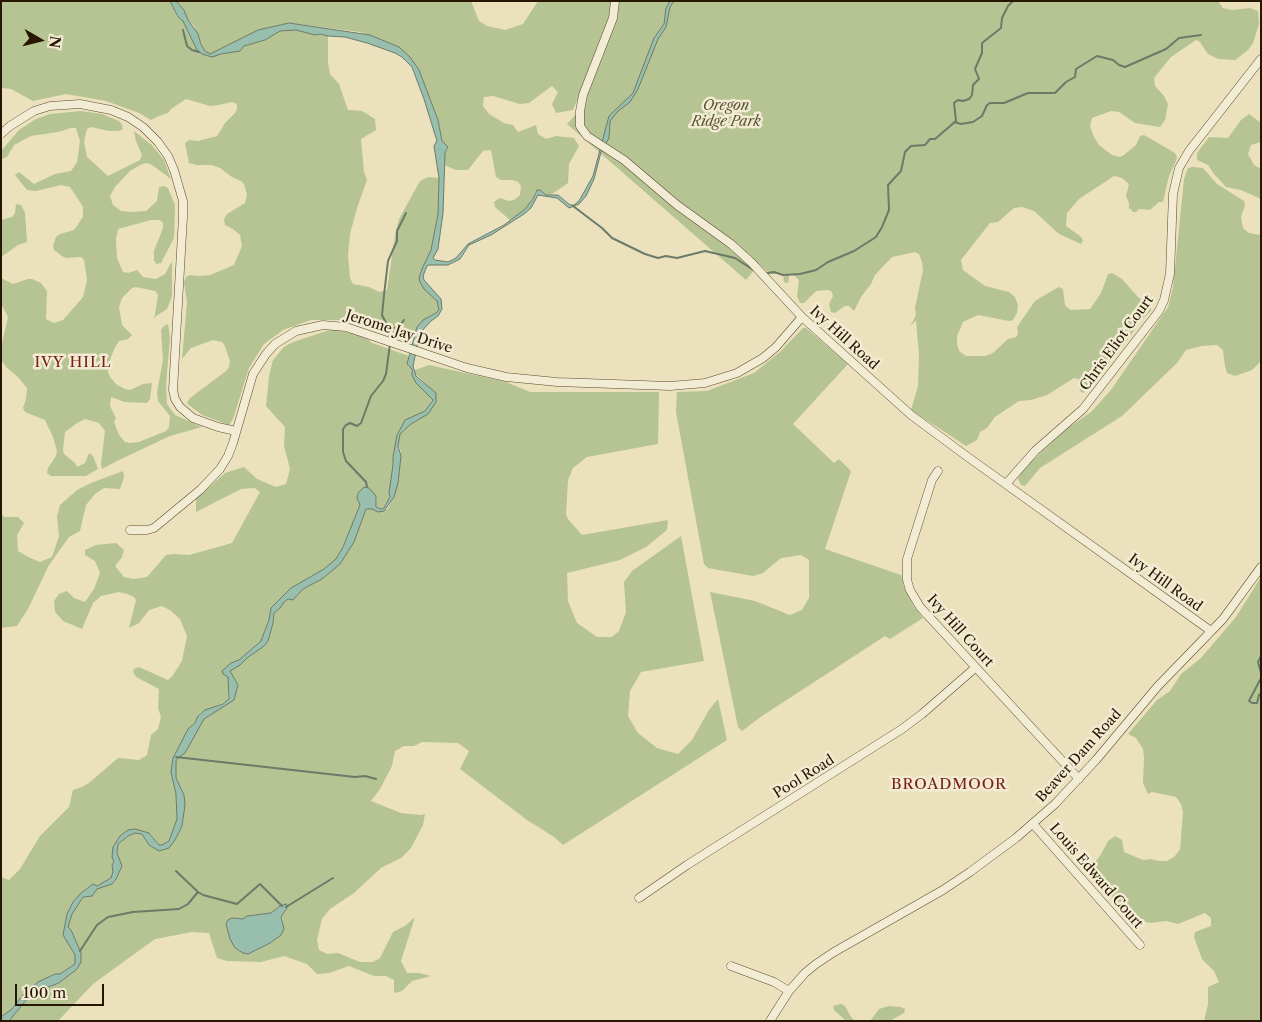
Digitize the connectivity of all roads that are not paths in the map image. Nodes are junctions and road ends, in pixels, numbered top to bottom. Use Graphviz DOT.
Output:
graph roads {
  1 [pos="615,1"];
  2 [pos="1261,59"];
  3 [pos="1,134"];
  4 [pos="802,317"];
  5 [pos="236,431"];
  6 [pos="938,471"];
  7 [pos="1006,484"];
  8 [pos="130,530"];
  9 [pos="1261,567"];
  10 [pos="1212,631"];
  11 [pos="975,668"];
  12 [pos="1079,779"];
  13 [pos="1033,824"];
  14 [pos="639,898"];
  15 [pos="1140,946"];
  16 [pos="731,966"];
  17 [pos="789,992"];
  18 [pos="770,1021"];
  1 -- 4 [label="street, Ivy Hill Road"];
  2 -- 7 [label="street, Chris Eliot Court"];
  3 -- 5 [label="street"];
  4 -- 5 [label="street, Jerome Jay Drive"];
  4 -- 7 [label="street, Ivy Hill Road"];
  5 -- 8 [label="street, Jerome Jay Drive"];
  6 -- 11 [label="street, Ivy Hill Court"];
  7 -- 10 [label="street, Ivy Hill Road"];
  9 -- 10 [label="street, Beaver Dam Road"];
  10 -- 12 [label="street, Beaver Dam Road"];
  11 -- 12 [label="street, Ivy Hill Court"];
  11 -- 14 [label="street, Pool Road"];
  12 -- 13 [label="street, Beaver Dam Road"];
  13 -- 15 [label="street, Louis Edward Court"];
  13 -- 17 [label="street, Beaver Dam Road"];
  16 -- 17 [label="street"];
  17 -- 18 [label="street, Beaver Dam Road"];
}
